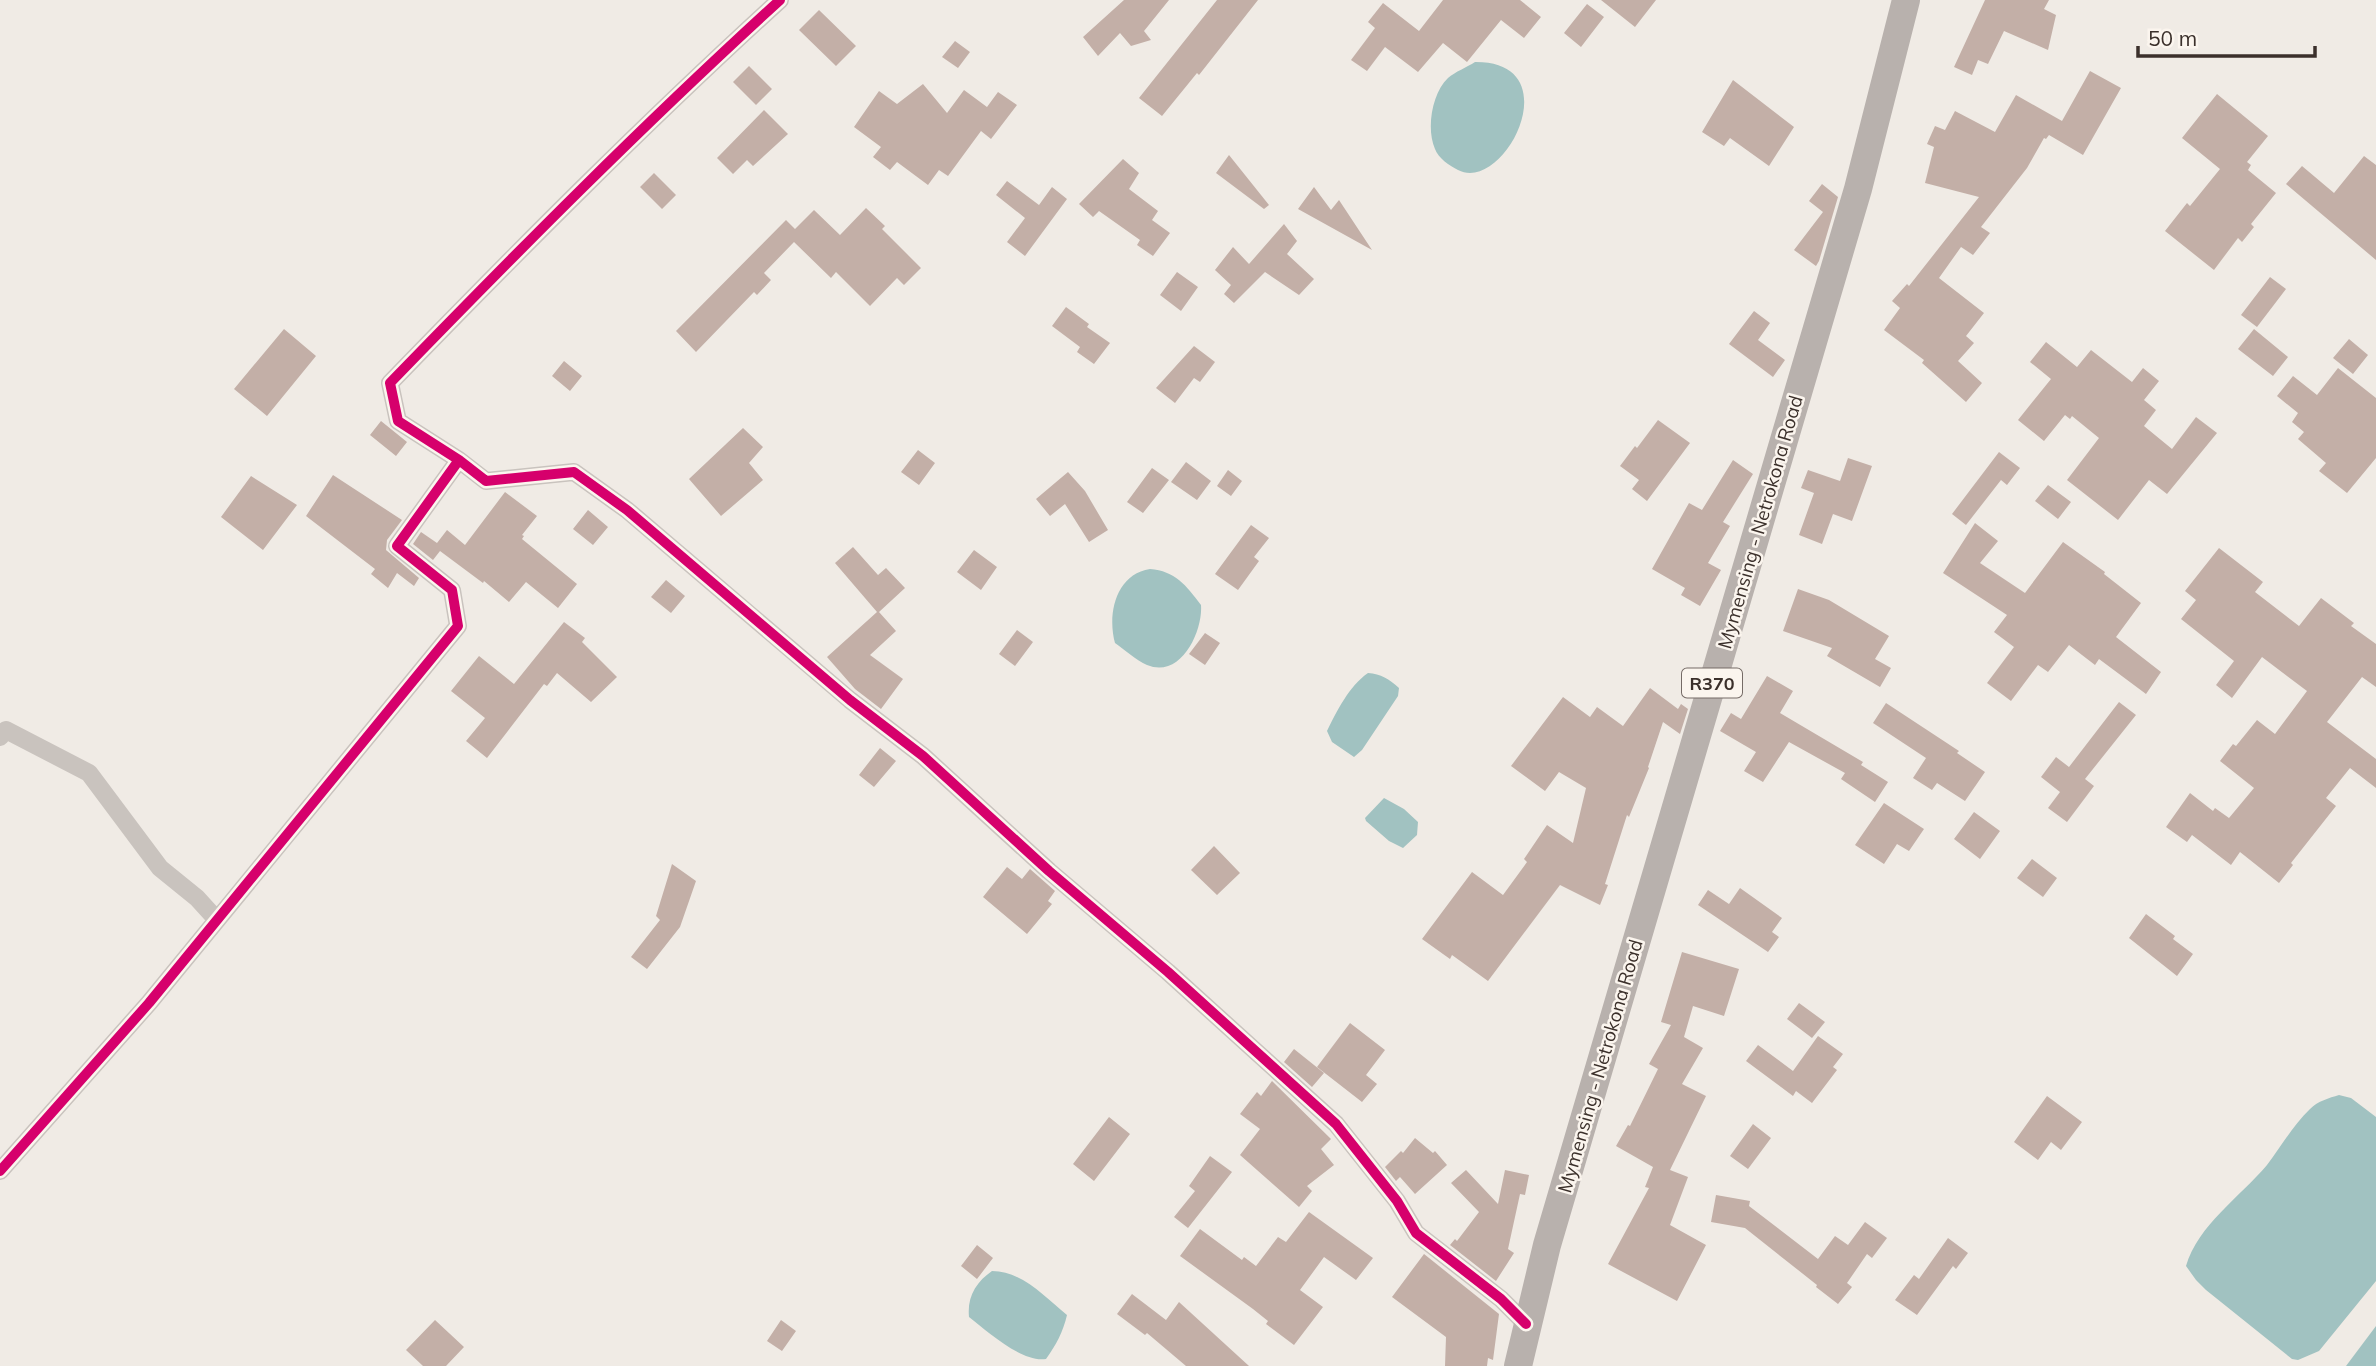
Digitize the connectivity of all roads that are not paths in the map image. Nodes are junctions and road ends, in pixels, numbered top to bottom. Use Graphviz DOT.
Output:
graph roads {
  1 [pos="780,0"];
  2 [pos="1906,0"];
  3 [pos="458,460"];
  4 [pos="0,737"];
  5 [pos="217,920"];
  6 [pos="0,1171"];
  7 [pos="1526,1324"];
  8 [pos="1518,1366"];
  1 -- 3 [label="street"];
  2 -- 7 [label="main road, Mymensing - Netrokona Road / R370"];
  3 -- 5 [label="street"];
  3 -- 7 [label="street"];
  4 -- 5 [label="street"];
  5 -- 6 [label="street"];
  7 -- 8 [label="main road, Mymensing - Netrokona Road / R370"];
}
